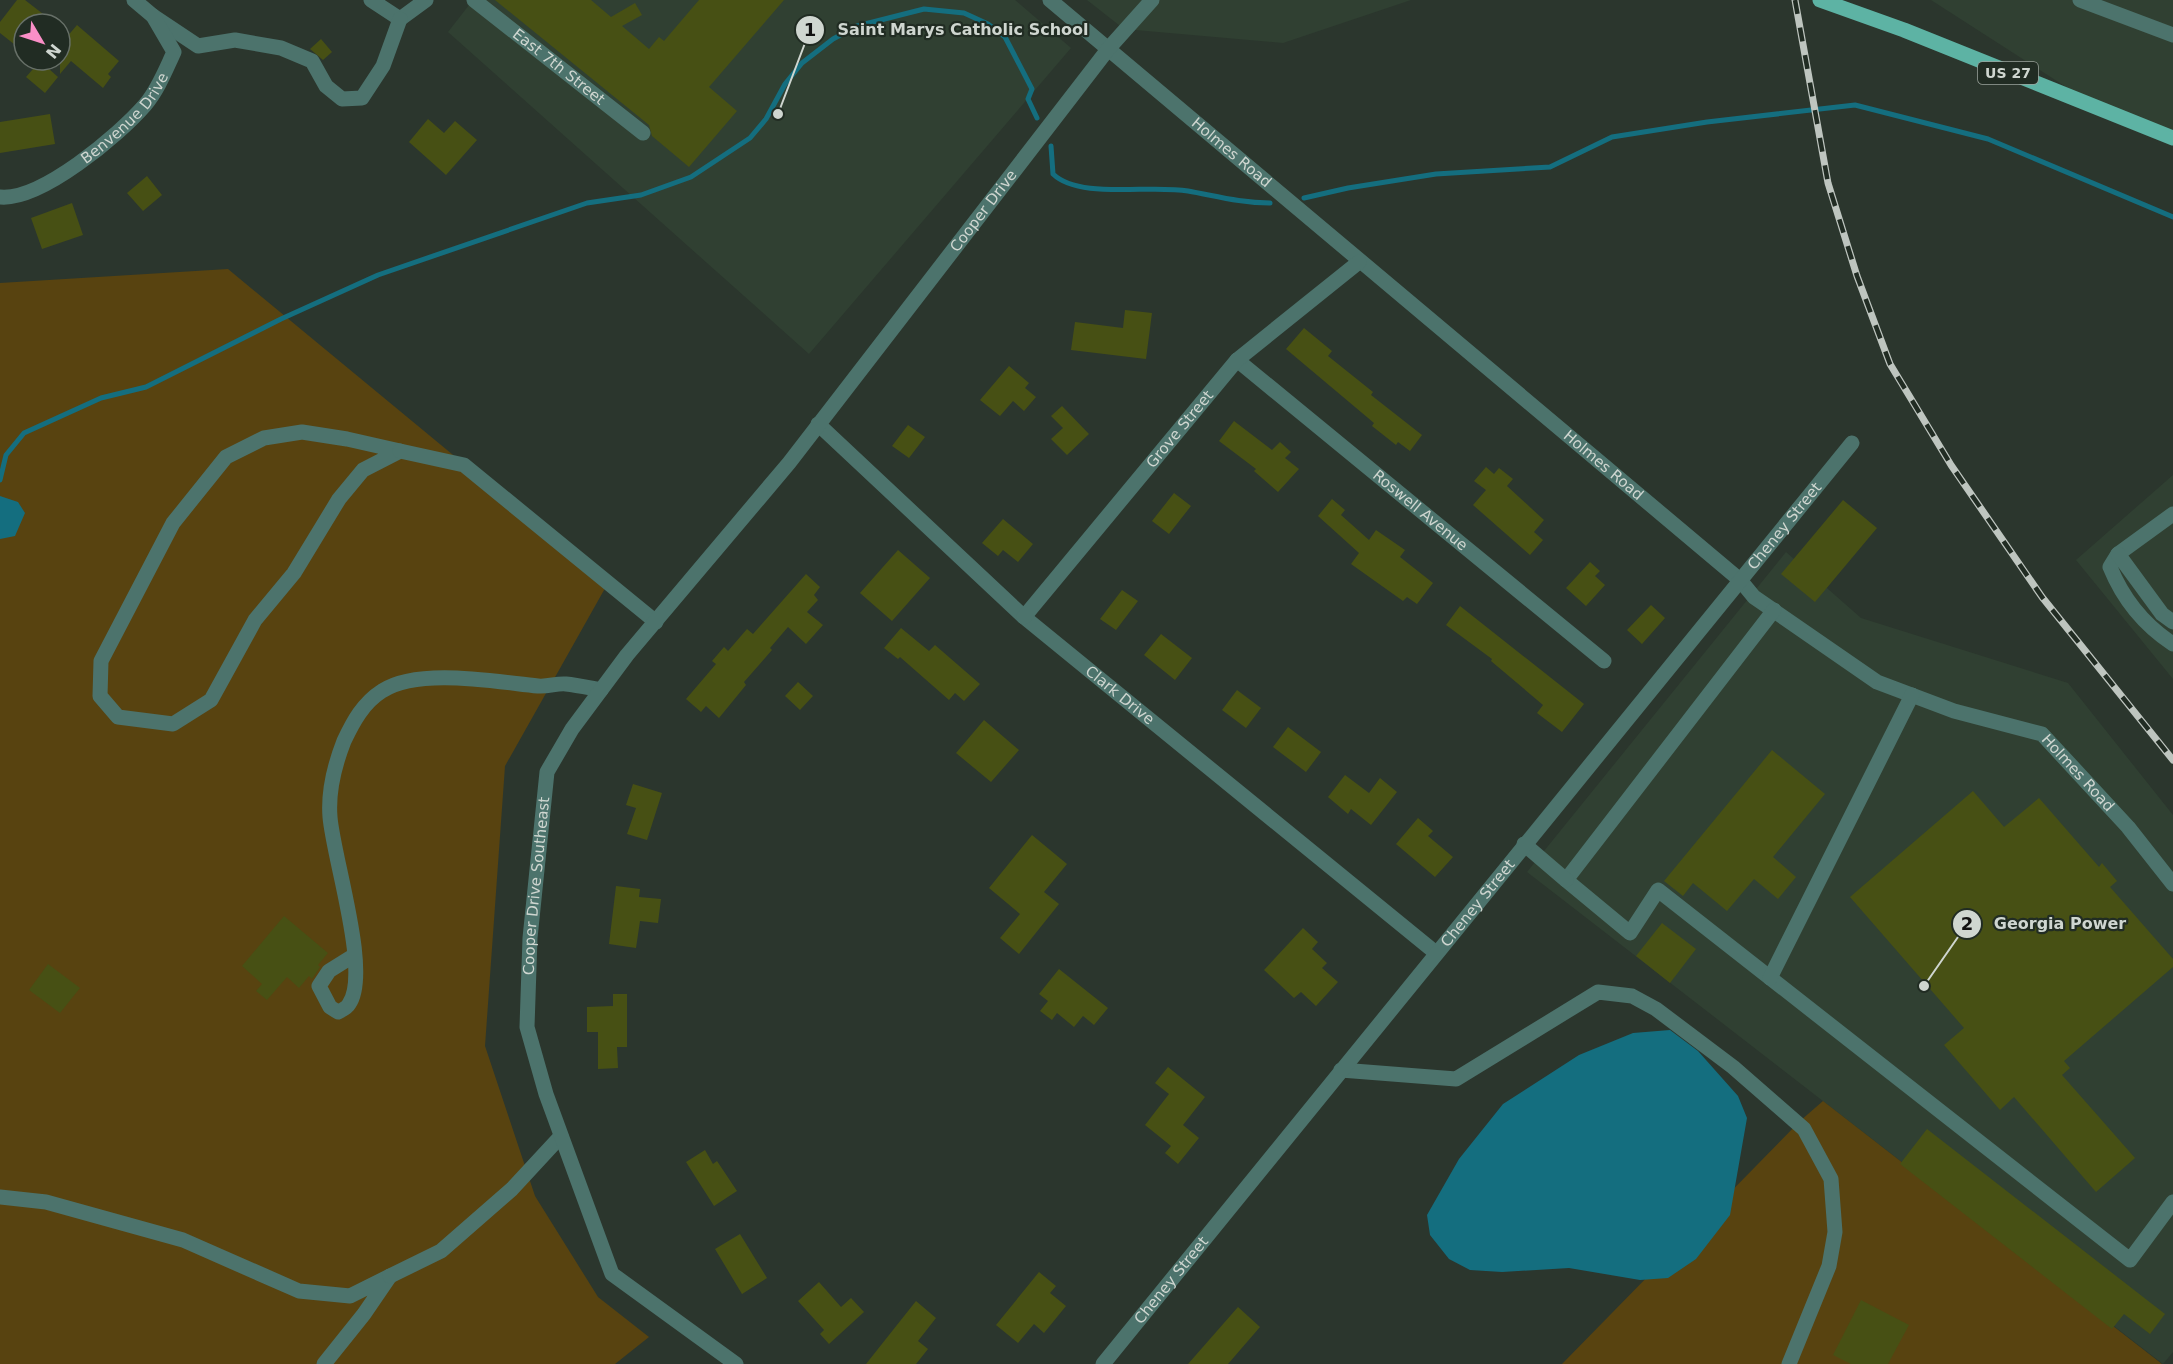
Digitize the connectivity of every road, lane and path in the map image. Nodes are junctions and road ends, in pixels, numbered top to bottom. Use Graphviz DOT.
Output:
graph roads {
  1 [pos="134,0"];
  2 [pos="371,0"];
  3 [pos="426,0"];
  4 [pos="474,0"];
  5 [pos="1050,0"];
  6 [pos="1152,0"];
  7 [pos="1820,0"];
  8 [pos="2080,0"];
  9 [pos="153,16"];
  10 [pos="400,19"];
  11 [pos="2173,35"];
  12 [pos="1109,48"];
  13 [pos="643,133"];
  14 [pos="2173,138"];
  15 [pos="0,197"];
  16 [pos="1359,262"];
  17 [pos="1237,360"];
  18 [pos="818,424"];
  19 [pos="1852,443"];
  20 [pos="400,451"];
  21 [pos="2173,514"];
  22 [pos="2118,554"];
  23 [pos="1740,580"];
  24 [pos="1774,610"];
  25 [pos="1024,617"];
  26 [pos="2173,621"];
  27 [pos="656,622"];
  28 [pos="2173,644"];
  29 [pos="1604,661"];
  30 [pos="601,690"];
  31 [pos="1912,695"];
  32 [pos="1524,844"];
  33 [pos="1566,880"];
  34 [pos="2173,884"];
  35 [pos="1436,953"];
  36 [pos="353,956"];
  37 [pos="1770,978"];
  38 [pos="1341,1070"];
  39 [pos="561,1136"];
  40 [pos="0,1197"];
  41 [pos="2173,1202"];
  42 [pos="390,1276"];
  43 [pos="324,1364"];
  44 [pos="736,1364"];
  45 [pos="1103,1364"];
  46 [pos="1789,1364"];
  1 -- 9 [label="street, Benvenue Drive"];
  2 -- 10 [label="street"];
  3 -- 10 [label="street"];
  4 -- 13 [label="street, East 7th Street"];
  5 -- 12 [label="street, Holmes Road"];
  6 -- 12 [label="street, Cooper Drive"];
  7 -- 14 [label="main road, US 27"];
  8 -- 11 [label="street"];
  9 -- 10 [label="street"];
  9 -- 15 [label="street, Benvenue Drive"];
  12 -- 16 [label="street, Holmes Road"];
  12 -- 18 [label="street, Cooper Drive"];
  16 -- 17 [label="street, Grove Street"];
  16 -- 23 [label="street, Holmes Road"];
  17 -- 25 [label="street, Grove Street"];
  17 -- 29 [label="street, Roswell Avenue"];
  18 -- 25 [label="street, Clark Drive"];
  18 -- 27 [label="street, Cooper Drive Southeast"];
  19 -- 23 [label="street, Cheney Street"];
  20 -- 20 [label="street"];
  20 -- 27 [label="street"];
  21 -- 22 [label="street"];
  22 -- 26 [label="street"];
  22 -- 28 [label="street"];
  23 -- 24 [label="street, Holmes Road"];
  23 -- 32 [label="street, Cheney Street"];
  24 -- 31 [label="street, Holmes Road"];
  24 -- 33 [label="street"];
  25 -- 35 [label="street, Clark Drive"];
  27 -- 30 [label="street, Cooper Drive Southeast"];
  30 -- 36 [label="street"];
  30 -- 39 [label="street, Cooper Drive Southeast"];
  31 -- 34 [label="street, Holmes Road"];
  31 -- 37 [label="street"];
  32 -- 33 [label="street"];
  32 -- 35 [label="street, Cheney Street"];
  33 -- 37 [label="street"];
  35 -- 38 [label="street, Cheney Street"];
  37 -- 41 [label="street"];
  38 -- 45 [label="street, Cheney Street"];
  38 -- 46 [label="street"];
  39 -- 42 [label="street"];
  39 -- 44 [label="street, Cooper Drive Southeast"];
  40 -- 42 [label="street"];
  42 -- 43 [label="street"];
}
